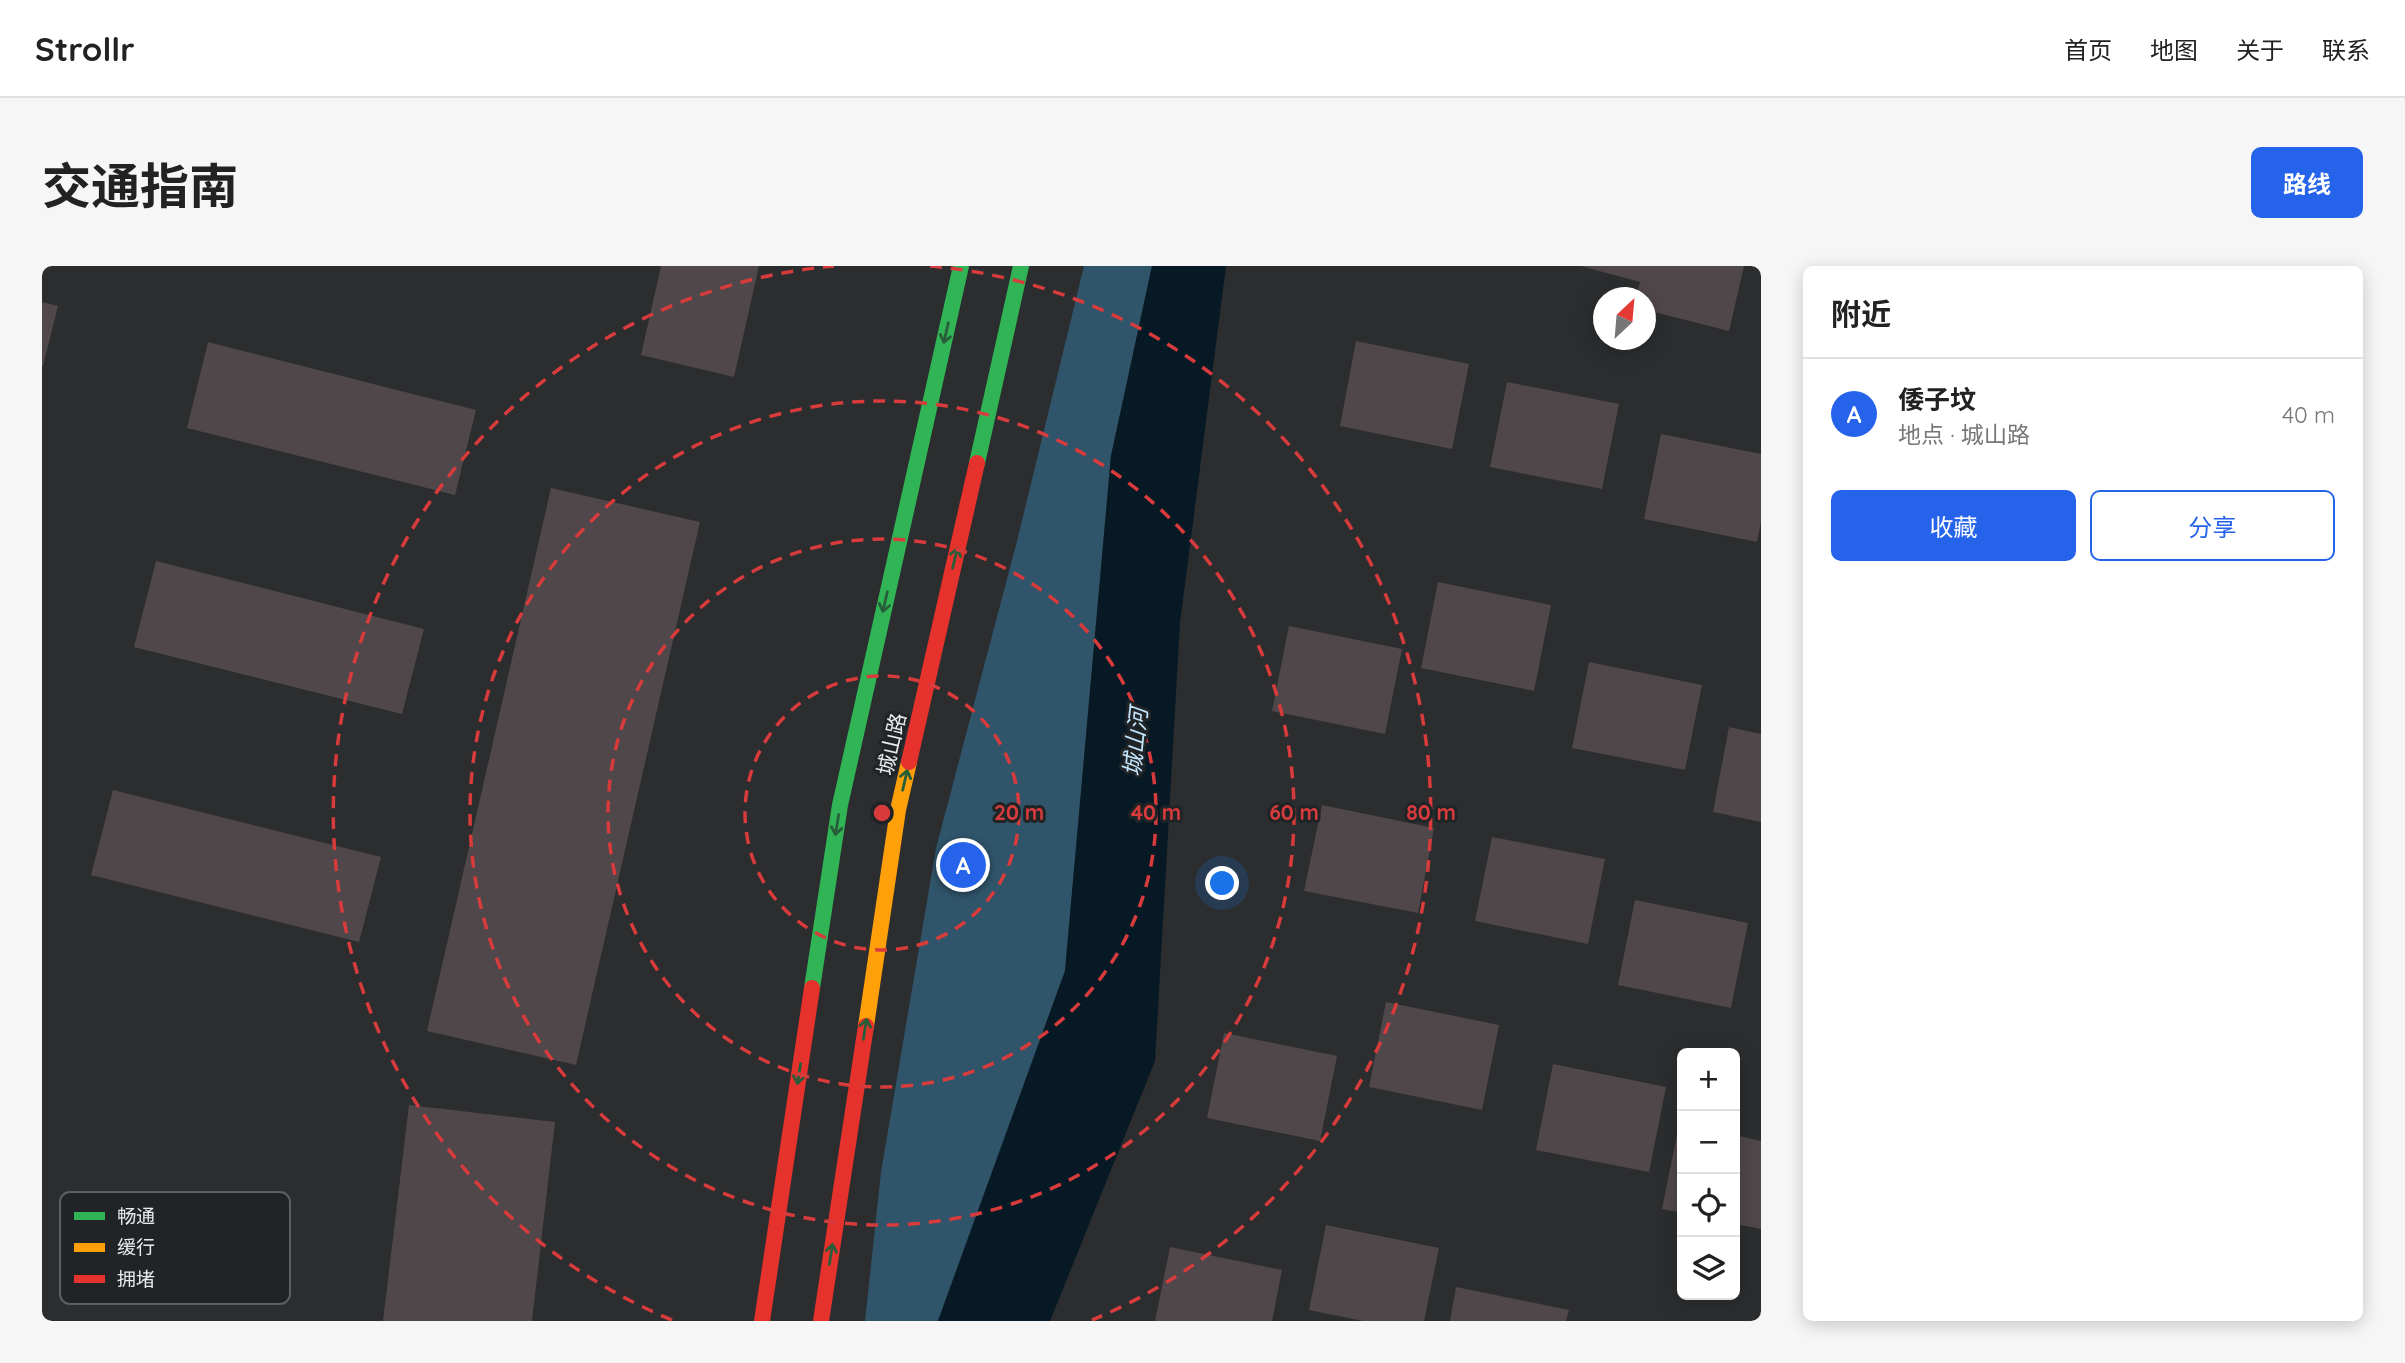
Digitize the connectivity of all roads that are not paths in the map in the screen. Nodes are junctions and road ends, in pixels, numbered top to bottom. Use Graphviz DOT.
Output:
graph roads {
  1 [pos="961,266"];
  2 [pos="1021,266"];
  3 [pos="762,1321"];
  4 [pos="821,1321"];
  1 -- 3 [label="main road, 城山路, one-way"];
  4 -- 2 [label="main road, 城山路, one-way"];
}
